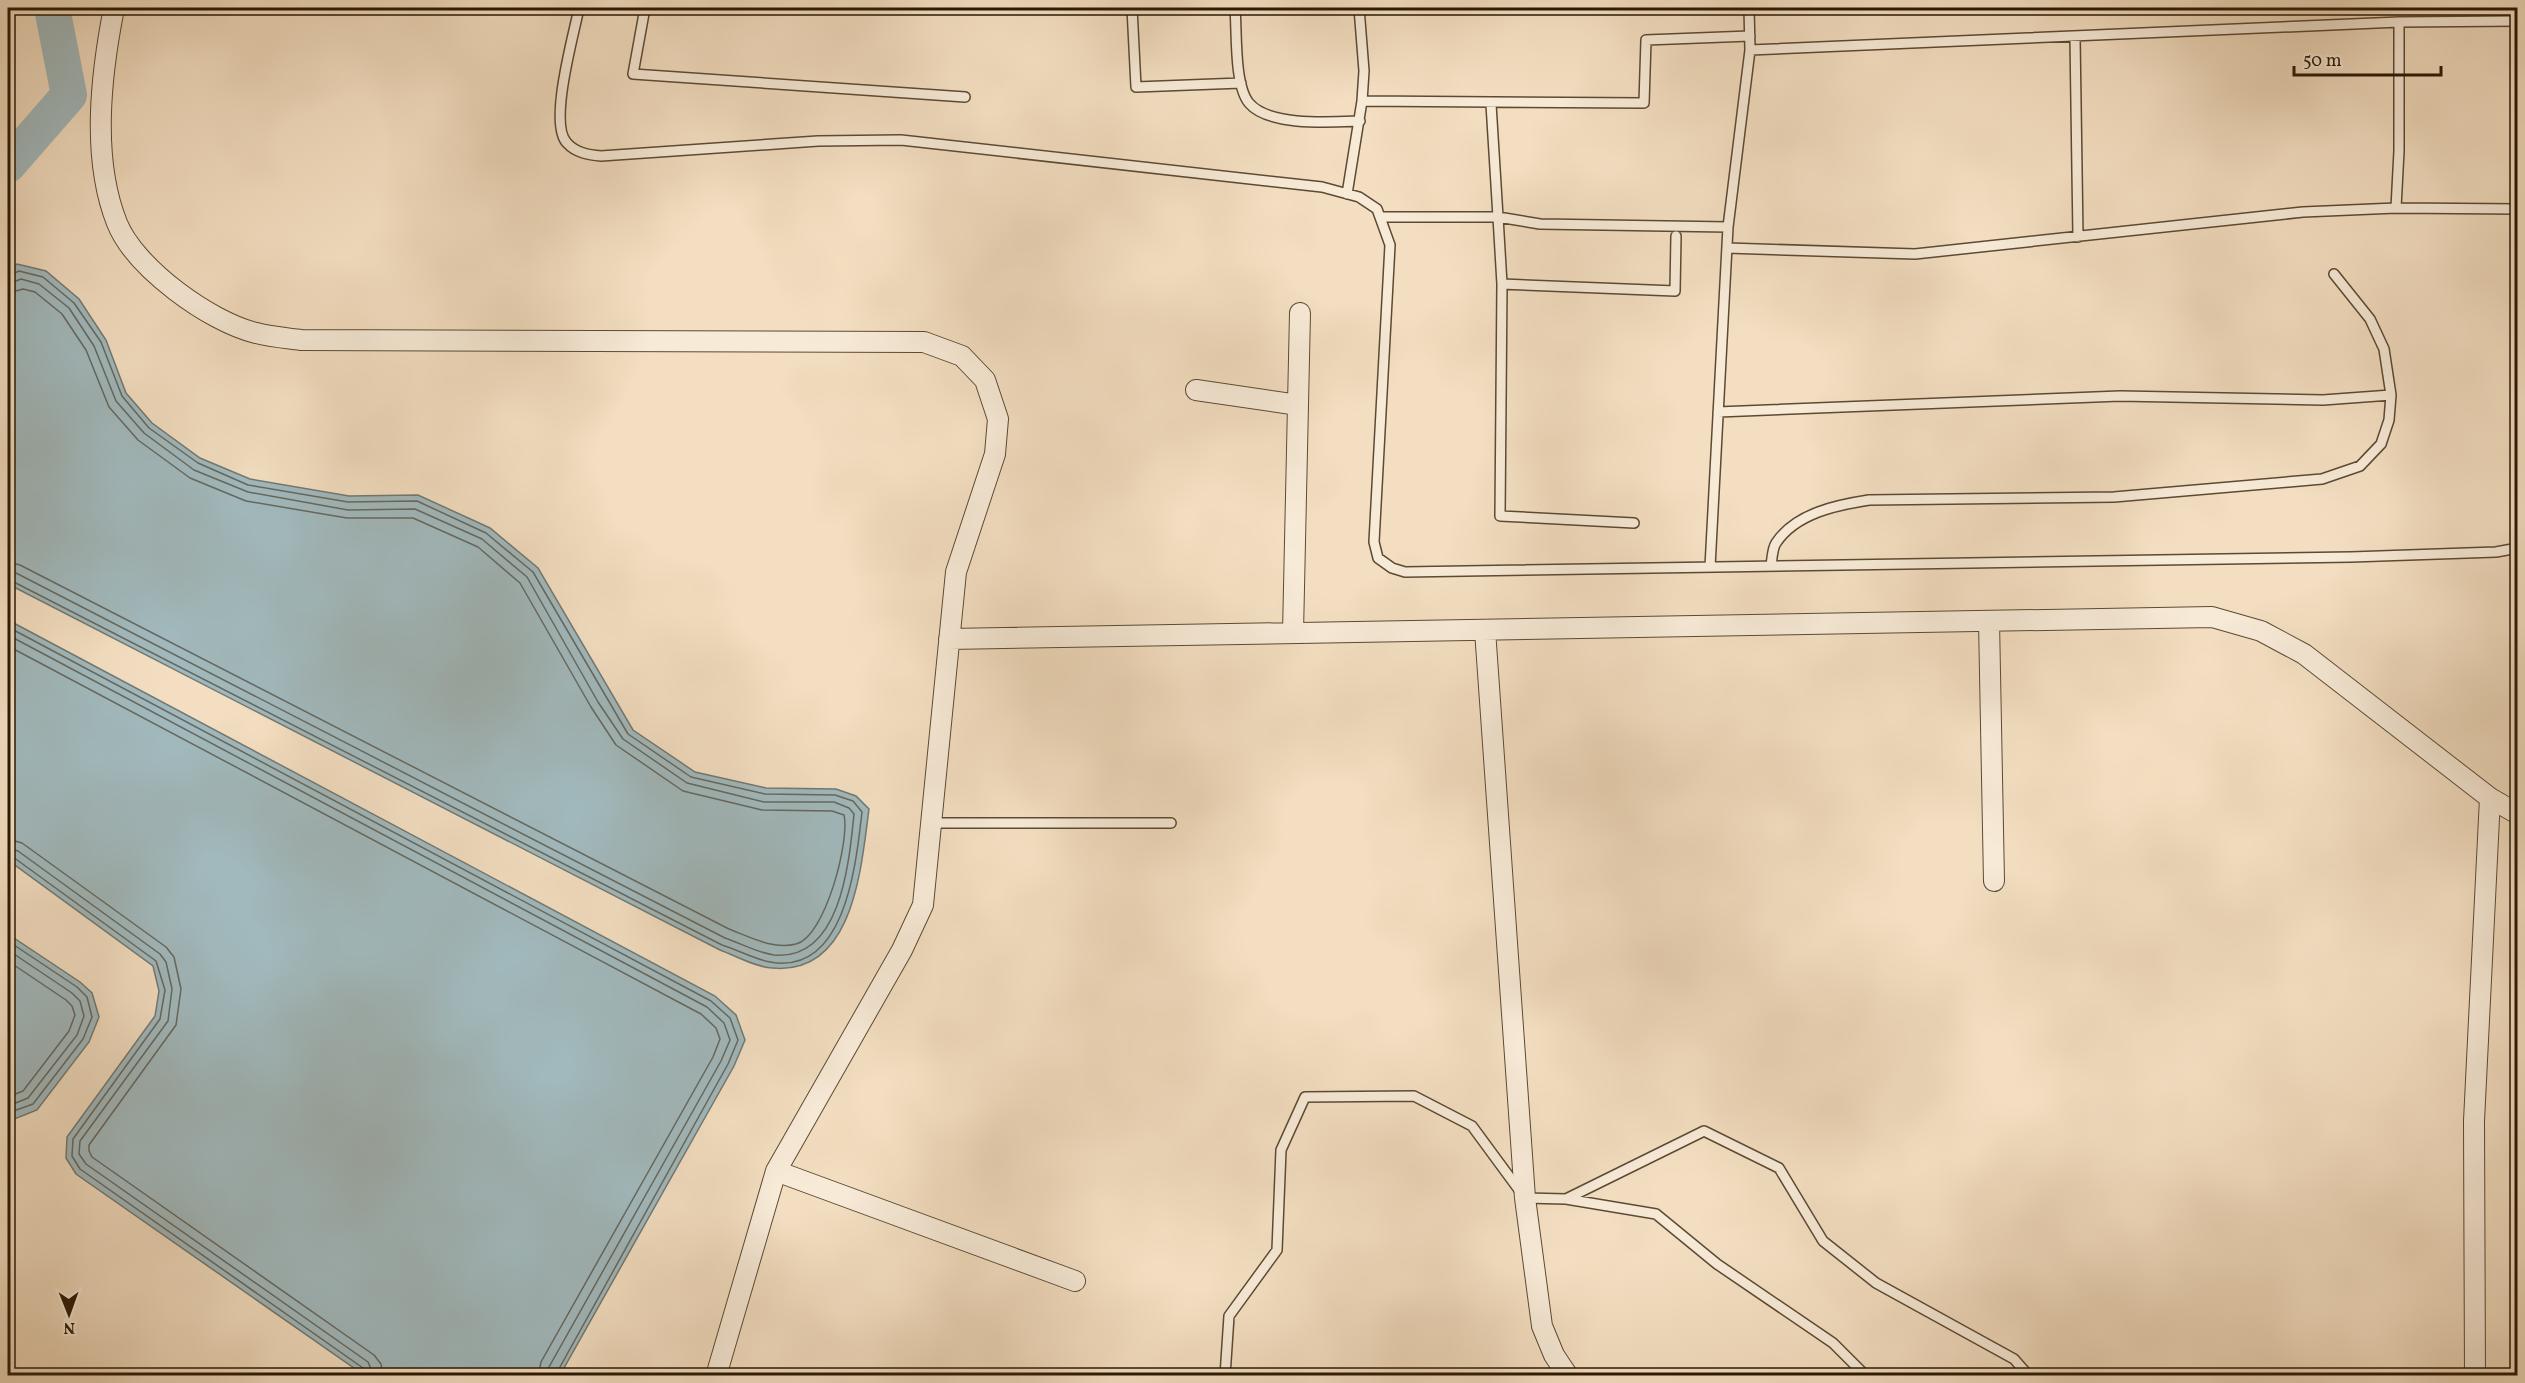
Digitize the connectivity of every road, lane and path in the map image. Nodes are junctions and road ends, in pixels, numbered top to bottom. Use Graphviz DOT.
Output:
graph roads {
  1 [pos="114,8"];
  2 [pos="579,8"];
  3 [pos="645,8"];
  4 [pos="1132,8"];
  5 [pos="1235,8"];
  6 [pos="1359,8"];
  7 [pos="1749,8"];
  8 [pos="2517,21"];
  9 [pos="2399,22"];
  10 [pos="1750,36"];
  11 [pos="2075,38"];
  12 [pos="1750,50"];
  13 [pos="1241,83"];
  14 [pos="965,97"];
  15 [pos="1362,101"];
  16 [pos="1491,104"];
  17 [pos="1360,121"];
  18 [pos="1347,194"];
  19 [pos="2396,208"];
  20 [pos="2517,209"];
  21 [pos="1380,217"];
  22 [pos="1498,217"];
  23 [pos="1728,227"];
  24 [pos="1676,236"];
  25 [pos="2078,237"];
  26 [pos="1727,248"];
  27 [pos="2334,274"];
  28 [pos="1502,284"];
  29 [pos="1300,312"];
  30 [pos="1196,390"];
  31 [pos="2391,395"];
  32 [pos="1298,405"];
  33 [pos="1718,411"];
  34 [pos="1634,523"];
  35 [pos="2517,548"];
  36 [pos="1771,566"];
  37 [pos="1710,567"];
  38 [pos="1989,621"];
  39 [pos="1485,630"];
  40 [pos="1293,633"];
  41 [pos="949,639"];
  42 [pos="2490,798"];
  43 [pos="2517,814"];
  44 [pos="1171,823"];
  45 [pos="931,824"];
  46 [pos="1994,881"];
  47 [pos="776,1171"];
  48 [pos="1525,1198"];
  49 [pos="1566,1199"];
  50 [pos="1075,1281"];
  51 [pos="716,1376"];
  52 [pos="1225,1376"];
  53 [pos="1568,1376"];
  54 [pos="1866,1376"];
  55 [pos="2029,1376"];
  56 [pos="2475,1376"];
  1 -- 41 [label="street"];
  2 -- 18 [label="lane"];
  3 -- 14 [label="lane"];
  4 -- 13 [label="lane"];
  5 -- 13 [label="lane"];
  6 -- 15 [label="lane"];
  7 -- 10 [label="lane"];
  8 -- 9 [label="lane"];
  9 -- 11 [label="lane"];
  9 -- 19 [label="lane"];
  10 -- 12 [label="lane"];
  10 -- 16 [label="lane"];
  11 -- 12 [label="lane"];
  11 -- 25 [label="lane"];
  12 -- 23 [label="lane"];
  13 -- 17 [label="lane"];
  15 -- 16 [label="lane"];
  15 -- 17 [label="lane"];
  16 -- 22 [label="lane"];
  17 -- 18 [label="lane"];
  18 -- 21 [label="lane"];
  19 -- 20 [label="lane"];
  19 -- 25 [label="lane"];
  21 -- 22 [label="lane"];
  21 -- 37 [label="lane"];
  22 -- 23 [label="lane"];
  22 -- 28 [label="lane"];
  23 -- 26 [label="lane"];
  24 -- 28 [label="lane"];
  25 -- 26 [label="lane"];
  26 -- 33 [label="lane"];
  27 -- 31 [label="lane"];
  28 -- 34 [label="lane"];
  29 -- 32 [label="street"];
  30 -- 32 [label="street"];
  31 -- 33 [label="lane"];
  31 -- 36 [label="lane"];
  32 -- 40 [label="street"];
  33 -- 37 [label="lane"];
  35 -- 36 [label="lane"];
  36 -- 37 [label="lane"];
  38 -- 39 [label="street"];
  38 -- 42 [label="street"];
  38 -- 46 [label="street"];
  39 -- 40 [label="street"];
  39 -- 48 [label="street"];
  40 -- 41 [label="street"];
  41 -- 45 [label="street"];
  42 -- 43 [label="street"];
  42 -- 56 [label="street"];
  44 -- 45 [label="lane"];
  45 -- 47 [label="street"];
  47 -- 50 [label="street"];
  47 -- 51 [label="street"];
  48 -- 49 [label="lane"];
  48 -- 52 [label="lane"];
  48 -- 53 [label="street"];
  49 -- 54 [label="lane"];
  49 -- 55 [label="lane"];
}
